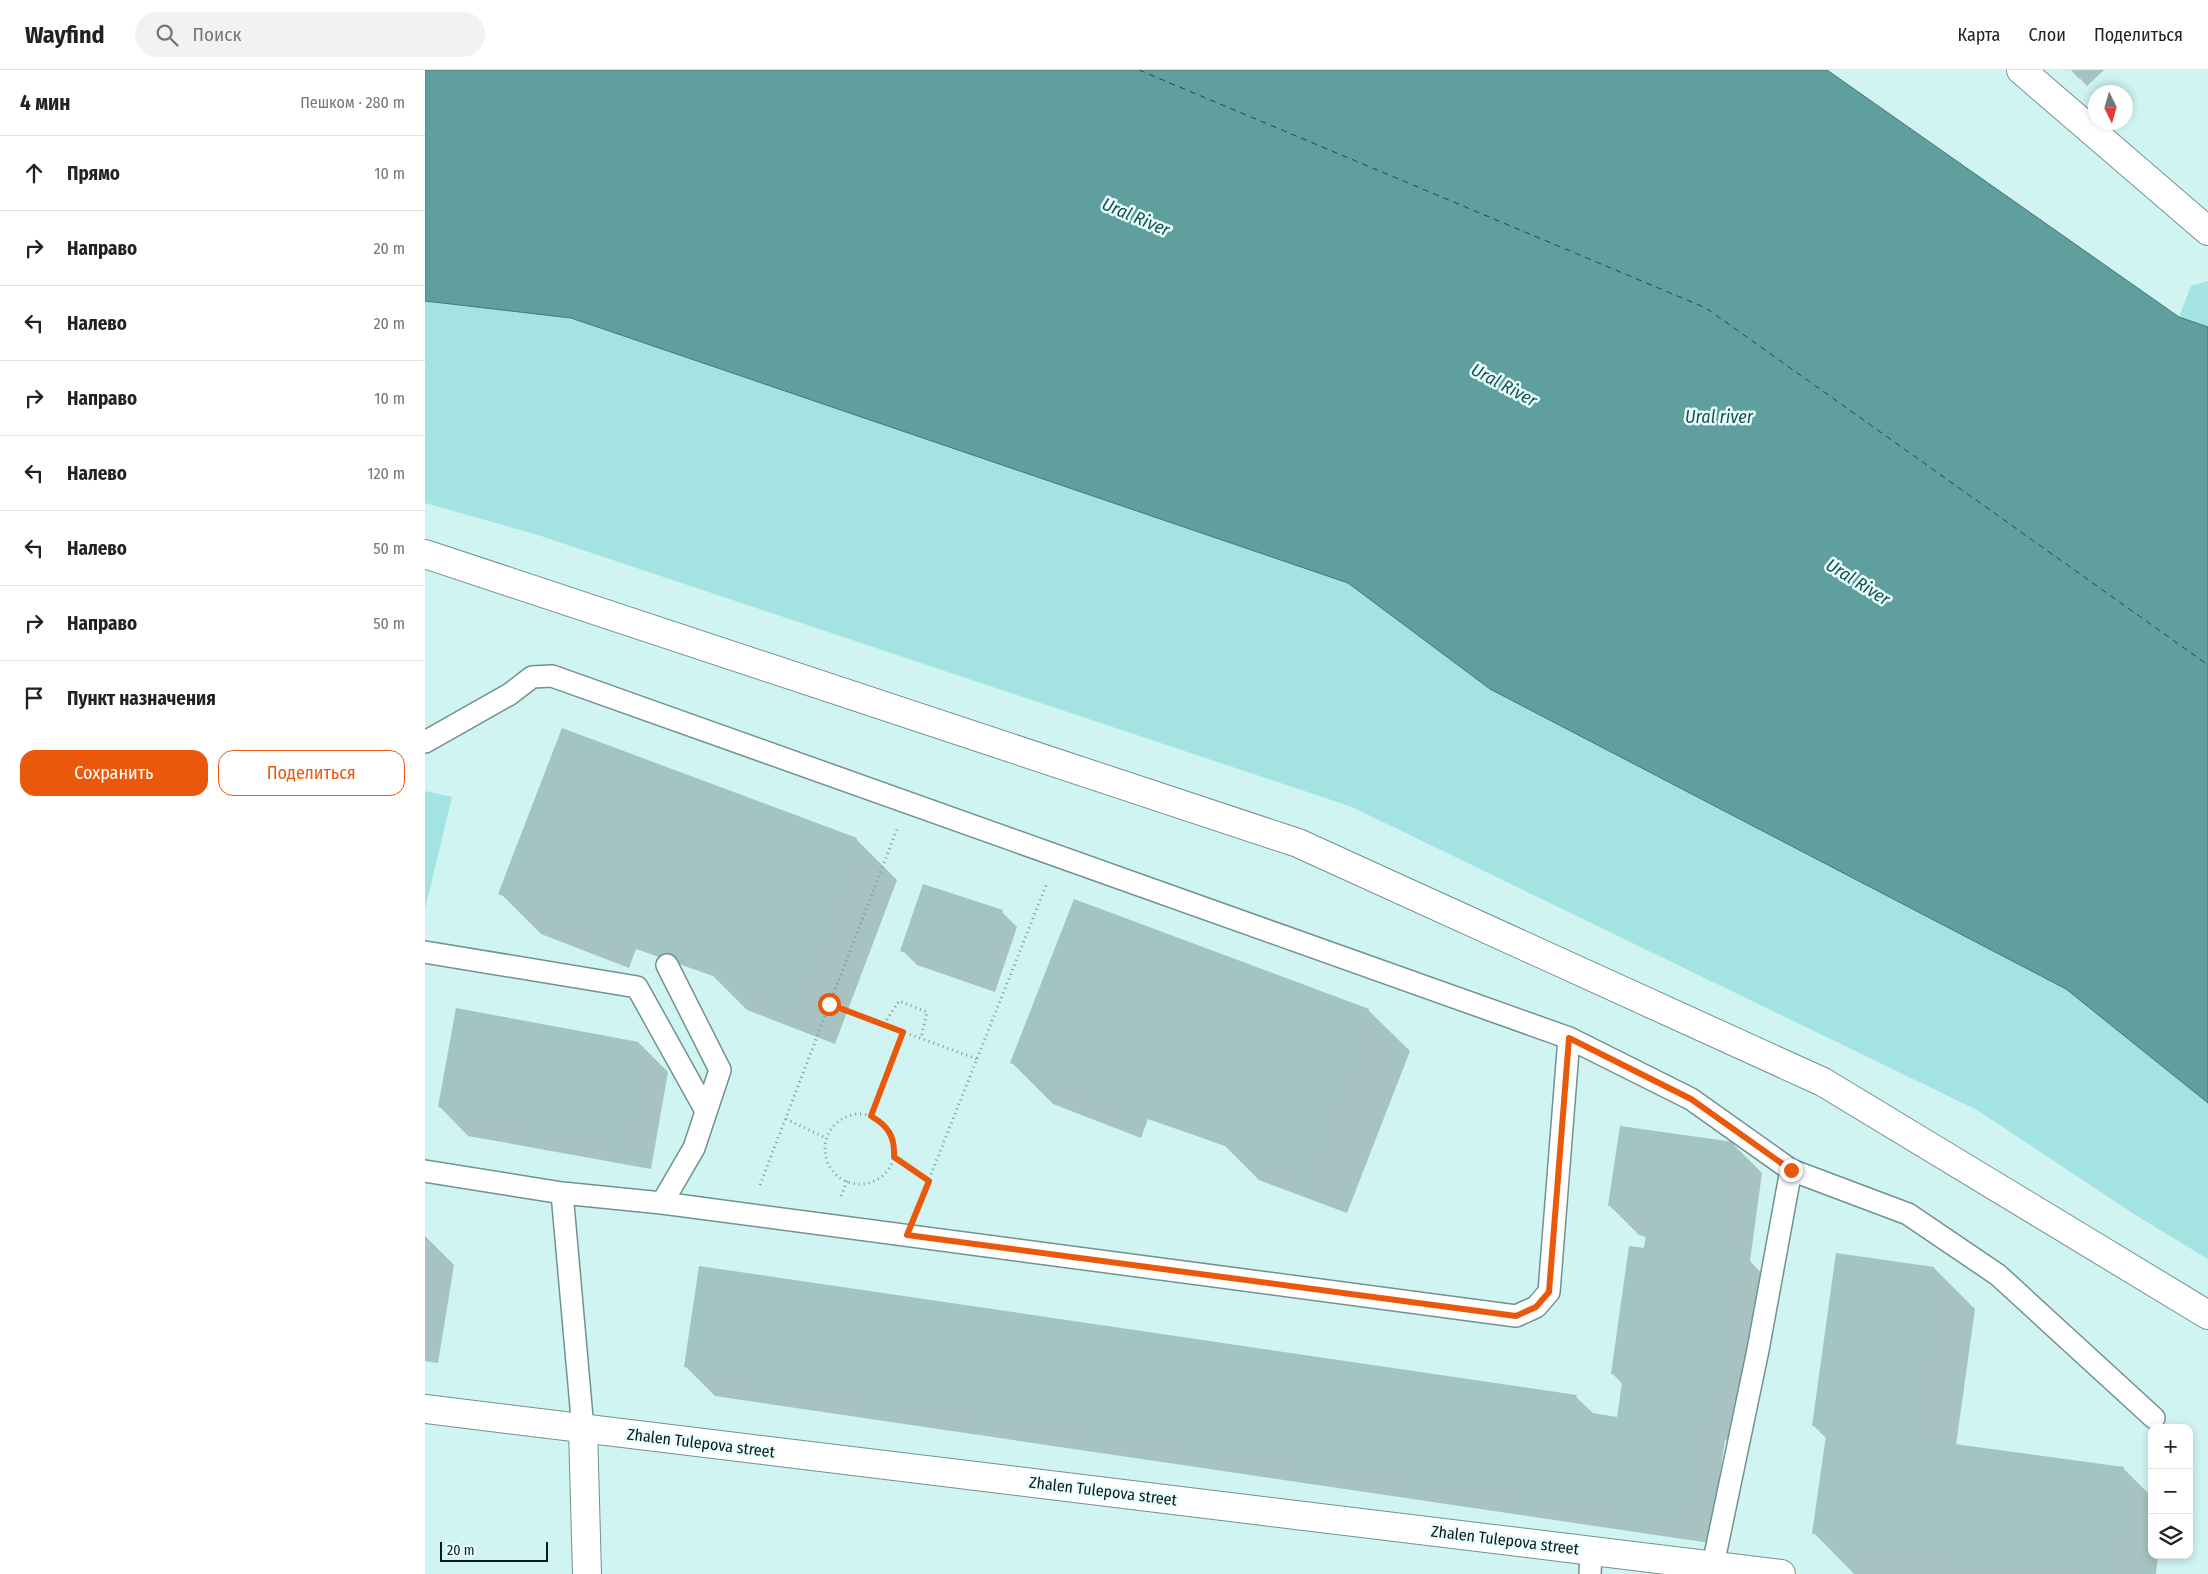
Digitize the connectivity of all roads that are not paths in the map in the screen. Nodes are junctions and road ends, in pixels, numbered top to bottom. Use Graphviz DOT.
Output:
graph roads {
  1 [pos="2021,70"];
  2 [pos="2208,231"];
  3 [pos="425,554"];
  4 [pos="425,742"];
  5 [pos="425,952"];
  6 [pos="667,965"];
  7 [pos="1569,1038"];
  8 [pos="706,1111"];
  9 [pos="1791,1170"];
  10 [pos="425,1171"];
  11 [pos="562,1193"];
  12 [pos="663,1203"];
  13 [pos="2208,1315"];
  14 [pos="425,1409"];
  15 [pos="2154,1418"];
  16 [pos="583,1429"];
  17 [pos="1590,1562"];
  18 [pos="1713,1565"];
  19 [pos="587,1574"];
  20 [pos="1781,1574"];
  1 -- 2 [label="street"];
  3 -- 13 [label="street"];
  4 -- 7 [label="lane"];
  5 -- 8 [label="lane"];
  6 -- 8 [label="lane"];
  7 -- 9 [label="lane"];
  7 -- 12 [label="lane"];
  8 -- 12 [label="lane"];
  9 -- 15 [label="lane"];
  9 -- 18 [label="lane"];
  10 -- 11 [label="lane"];
  11 -- 12 [label="lane"];
  11 -- 16 [label="lane"];
  14 -- 16 [label="street, Zhalen Tulepova street"];
  16 -- 17 [label="street, Zhalen Tulepova street"];
  16 -- 19 [label="street"];
  17 -- 18 [label="street, Zhalen Tulepova street"];
  18 -- 20 [label="street, Zhalen Tulepova street"];
}
